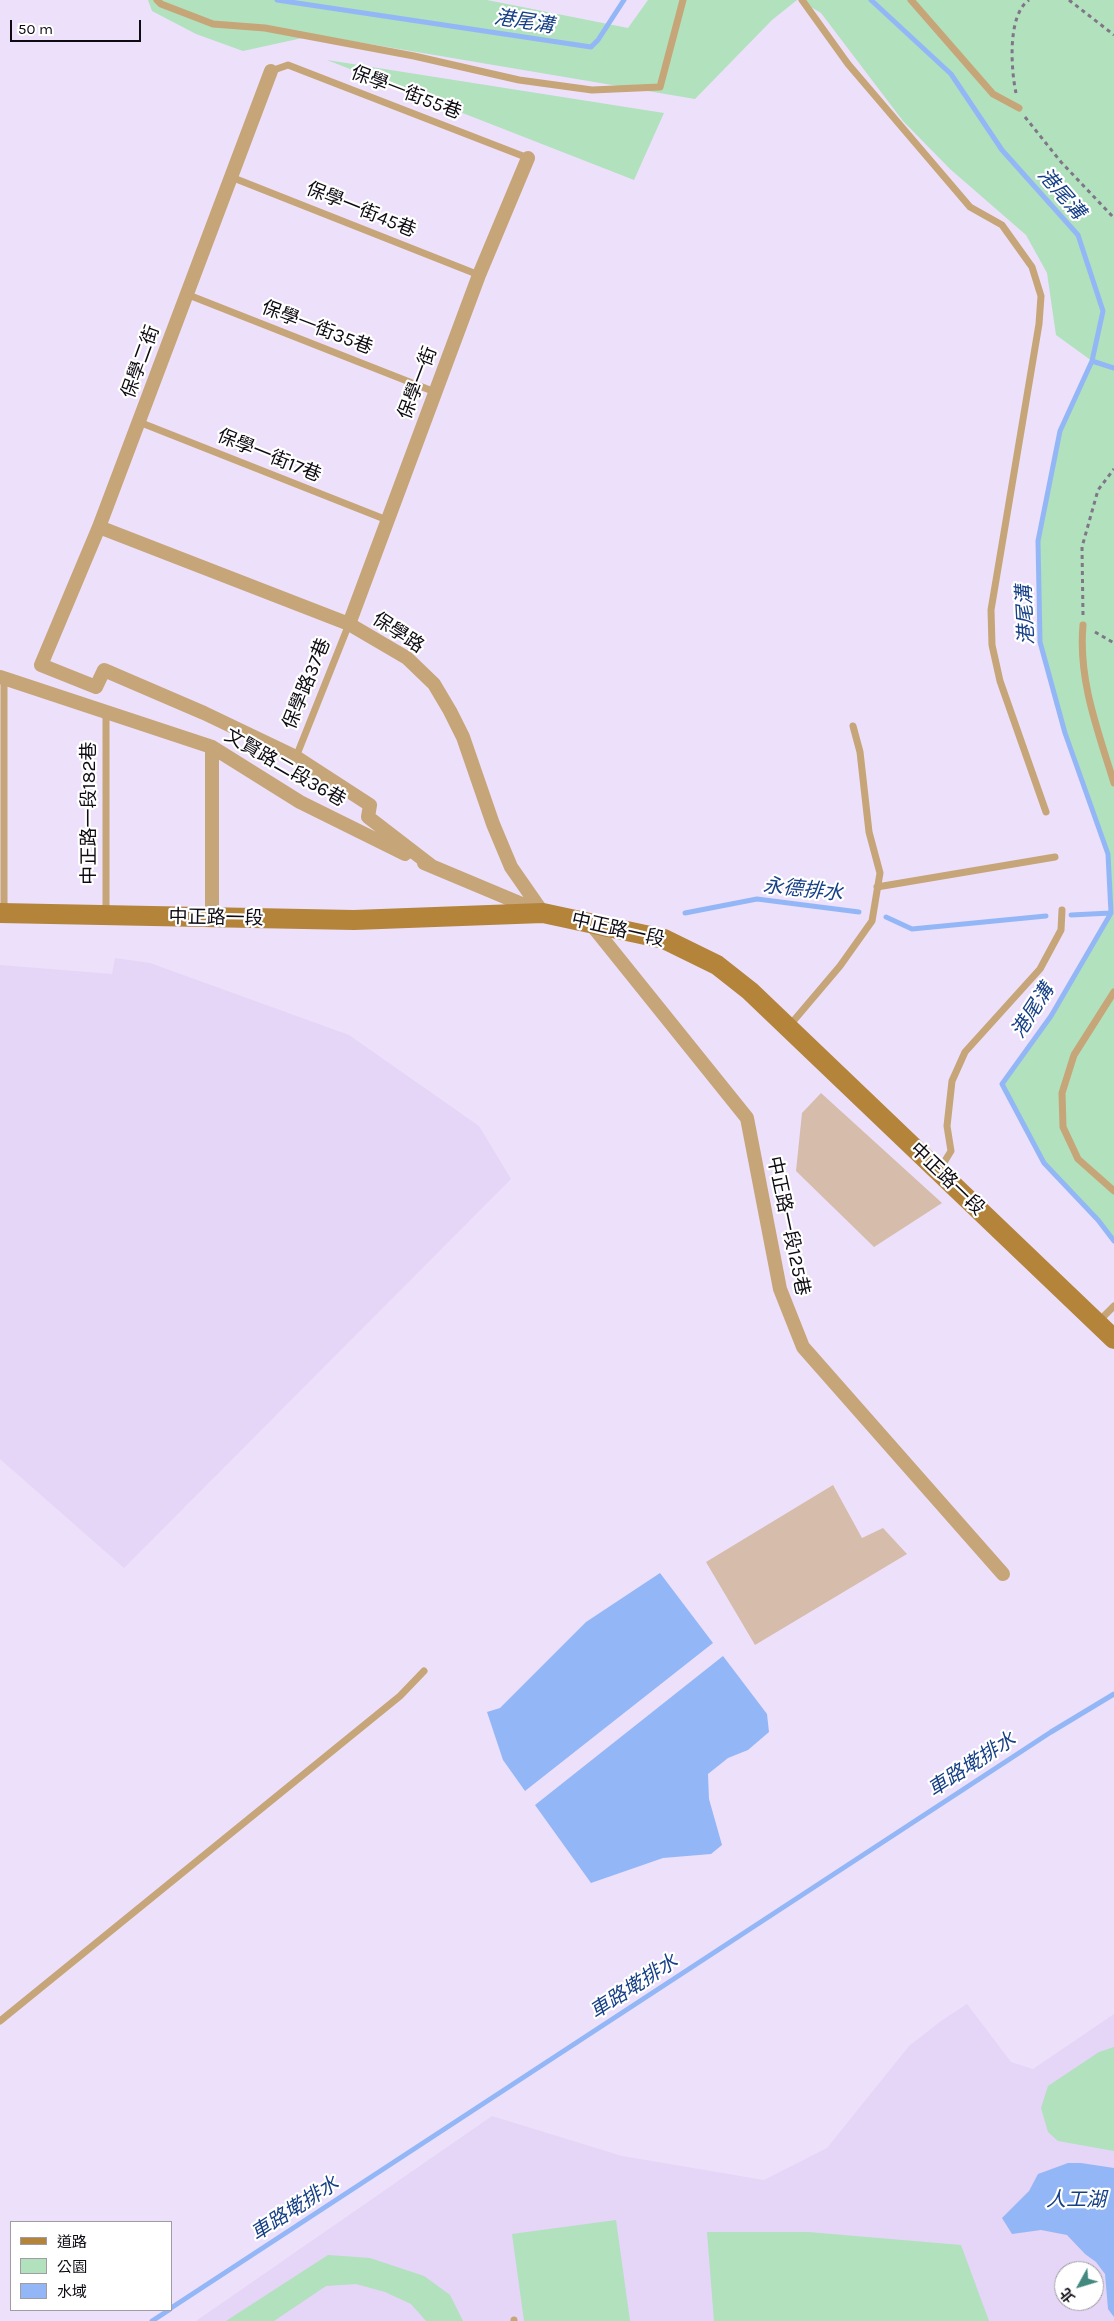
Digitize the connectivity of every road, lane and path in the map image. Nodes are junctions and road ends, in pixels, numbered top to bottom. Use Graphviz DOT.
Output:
graph roads {
  1 [pos="157,0"];
  2 [pos="684,0"];
  3 [pos="802,0"];
  4 [pos="911,0"];
  5 [pos="1029,0"];
  6 [pos="1069,0"];
  7 [pos="1114,35"];
  8 [pos="271,72"];
  9 [pos="1019,108"];
  10 [pos="528,158"];
  11 [pos="230,176"];
  12 [pos="1114,218"];
  13 [pos="479,274"];
  14 [pos="186,294"];
  15 [pos="435,392"];
  16 [pos="139,422"];
  17 [pos="1114,469"];
  18 [pos="387,520"];
  19 [pos="99,527"];
  20 [pos="349,624"];
  21 [pos="1083,625"];
  22 [pos="1114,643"];
  23 [pos="2,678"];
  24 [pos="106,711"];
  25 [pos="853,726"];
  26 [pos="212,747"];
  27 [pos="296,757"];
  28 [pos="1114,783"];
  29 [pos="1046,812"];
  30 [pos="1055,856"];
  31 [pos="433,868"];
  32 [pos="878,887"];
  33 [pos="1062,910"];
  34 [pos="2,913"];
  35 [pos="543,914"];
  36 [pos="106,916"];
  37 [pos="212,918"];
  38 [pos="591,924"];
  39 [pos="1114,992"];
  40 [pos="788,1028"];
  41 [pos="939,1171"];
  42 [pos="1114,1191"];
  43 [pos="1114,1306"];
  44 [pos="1097,1323"];
  45 [pos="1114,1339"];
  46 [pos="1002,1574"];
  47 [pos="424,1671"];
  48 [pos="0,2021"];
  1 -- 2 [label="lane"];
  3 -- 29 [label="lane"];
  4 -- 9 [label="lane"];
  5 -- 9 [label="path"];
  6 -- 7 [label="path"];
  8 -- 10 [label="lane, 保學一街55巷"];
  8 -- 11 [label="street, 保學二街"];
  9 -- 12 [label="path"];
  10 -- 13 [label="street, 保學一街"];
  11 -- 13 [label="lane, 保學一街45巷"];
  11 -- 14 [label="street, 保學二街"];
  13 -- 15 [label="street, 保學一街"];
  14 -- 15 [label="lane, 保學一街35巷"];
  14 -- 16 [label="street, 保學二街"];
  15 -- 18 [label="street, 保學一街"];
  16 -- 18 [label="lane, 保學一街17巷"];
  16 -- 19 [label="street, 保學二街"];
  17 -- 21 [label="path"];
  18 -- 20 [label="street, 保學一街"];
  19 -- 20 [label="street, 保學路"];
  19 -- 27 [label="street, 保學二街"];
  20 -- 27 [label="lane, 保學路37巷"];
  20 -- 35 [label="street, 保學路"];
  21 -- 22 [label="path"];
  21 -- 28 [label="lane"];
  23 -- 24 [label="street, 文賢路二段36巷"];
  23 -- 34 [label="lane"];
  24 -- 26 [label="street, 文賢路二段36巷"];
  24 -- 36 [label="lane, 中正路一段182巷"];
  25 -- 32 [label="lane"];
  26 -- 31 [label="street, 文賢路二段36巷"];
  26 -- 37 [label="street"];
  27 -- 31 [label="street"];
  30 -- 32 [label="lane"];
  31 -- 35 [label="street, 文賢路二段36巷"];
  32 -- 40 [label="lane"];
  33 -- 41 [label="lane"];
  34 -- 36 [label="main road, 中正路一段"];
  35 -- 37 [label="main road, 中正路一段"];
  35 -- 38 [label="main road, 中正路一段"];
  36 -- 37 [label="main road, 中正路一段"];
  38 -- 40 [label="main road, 中正路一段"];
  38 -- 46 [label="street, 中正路一段125巷"];
  39 -- 42 [label="lane"];
  40 -- 41 [label="main road, 中正路一段"];
  41 -- 44 [label="main road, 中正路一段"];
  43 -- 44 [label="lane"];
  44 -- 45 [label="main road, 中正路一段"];
  47 -- 48 [label="lane"];
}
